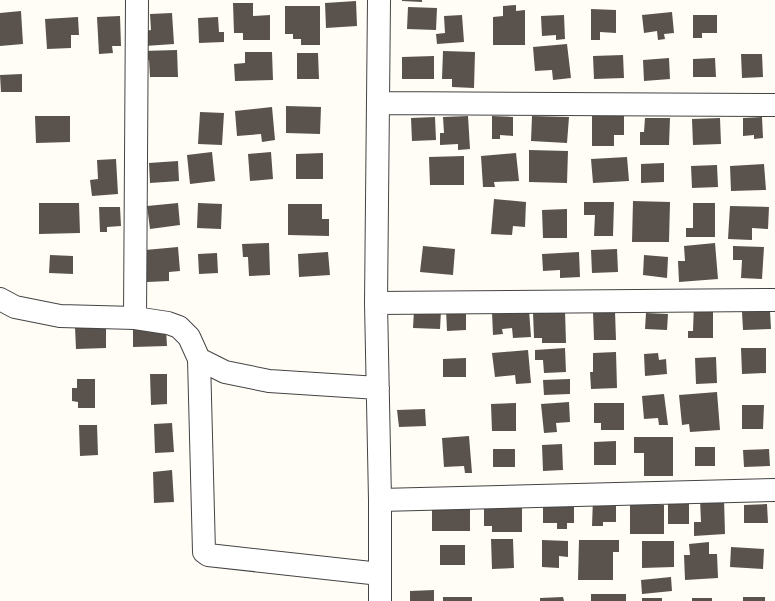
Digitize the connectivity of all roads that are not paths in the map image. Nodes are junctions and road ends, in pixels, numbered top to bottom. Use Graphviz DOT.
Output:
graph roads {
  1 [pos="137,0"];
  2 [pos="380,0"];
  3 [pos="379,103"];
  4 [pos="775,105"];
  5 [pos="0,299"];
  6 [pos="775,300"];
  7 [pos="376,303"];
  8 [pos="136,318"];
  9 [pos="199,359"];
  10 [pos="378,388"];
  11 [pos="775,490"];
  12 [pos="380,500"];
  13 [pos="380,574"];
  14 [pos="380,601"];
  1 -- 8 [label="street"];
  2 -- 3 [label="street"];
  3 -- 4 [label="street"];
  3 -- 7 [label="street"];
  5 -- 8 [label="street"];
  6 -- 7 [label="street"];
  7 -- 10 [label="street"];
  8 -- 9 [label="street"];
  9 -- 10 [label="street"];
  9 -- 13 [label="street"];
  10 -- 12 [label="street"];
  11 -- 12 [label="street"];
  12 -- 13 [label="street"];
  13 -- 14 [label="street"];
}
